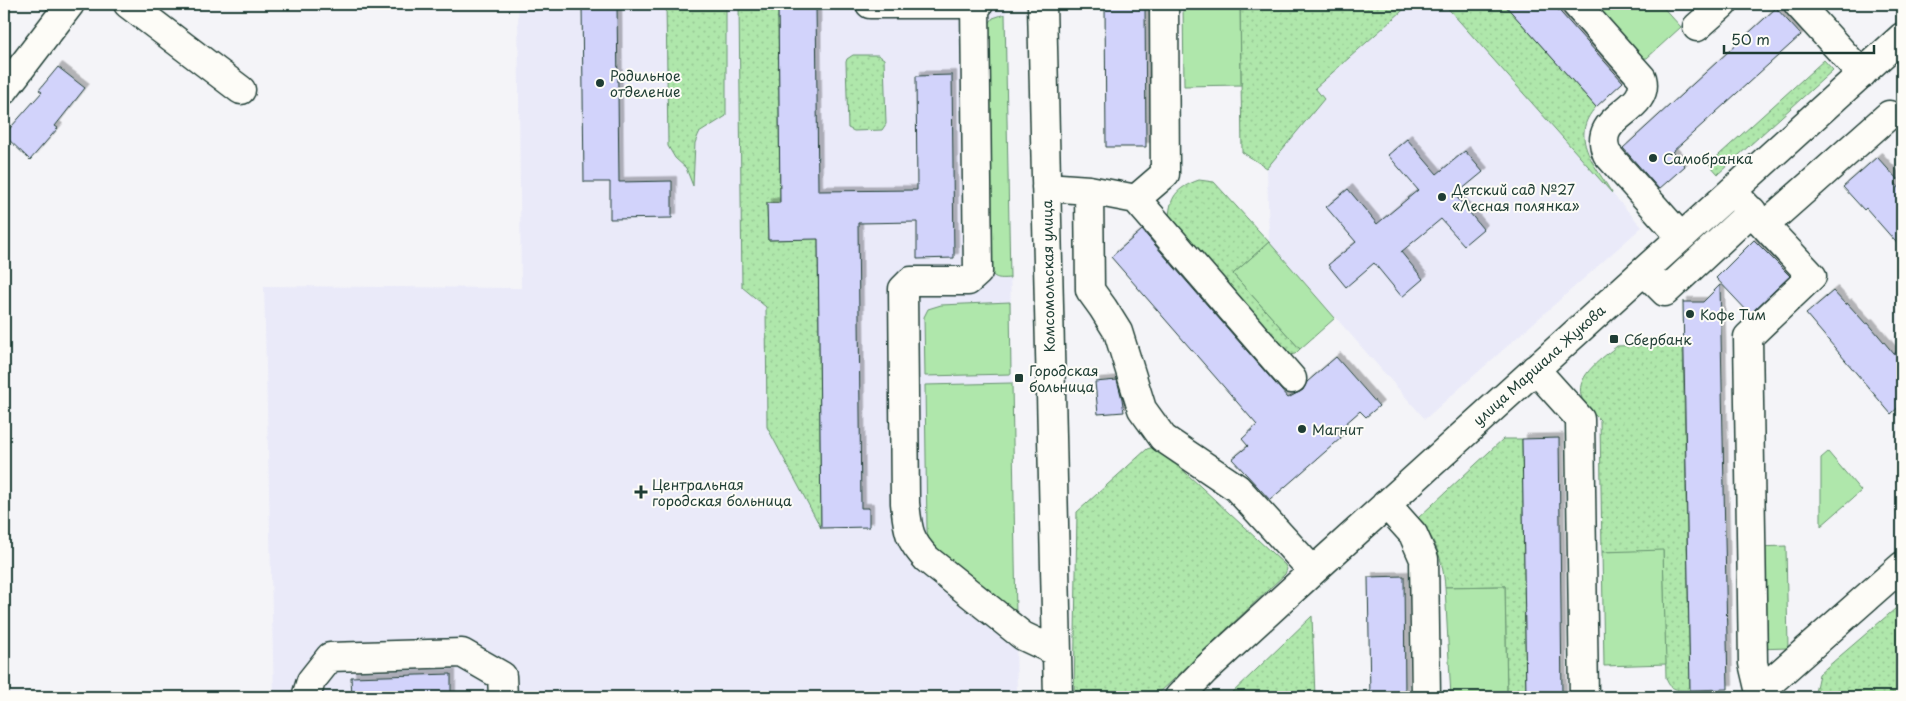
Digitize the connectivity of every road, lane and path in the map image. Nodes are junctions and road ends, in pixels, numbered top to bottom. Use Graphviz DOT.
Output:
graph roads {
  1 [pos="70,4"];
  2 [pos="128,4"];
  3 [pos="870,4"];
  4 [pos="977,4"];
  5 [pos="1042,4"];
  6 [pos="1164,4"];
  7 [pos="1576,4"];
  8 [pos="1723,4"];
  9 [pos="1798,4"];
  10 [pos="1697,27"];
  11 [pos="1902,37"];
  12 [pos="1862,74"];
  13 [pos="4,90"];
  14 [pos="241,90"];
  15 [pos="1889,115"];
  16 [pos="1046,187"];
  17 [pos="1089,190"];
  18 [pos="1732,191"];
  19 [pos="1136,199"];
  20 [pos="1759,218"];
  21 [pos="1680,237"];
  22 [pos="1644,271"];
  23 [pos="1535,369"];
  24 [pos="1292,379"];
  25 [pos="1386,504"];
  26 [pos="1902,566"];
  27 [pos="1313,571"];
  28 [pos="1057,652"];
  29 [pos="1759,690"];
  30 [pos="306,697"];
  31 [pos="503,697"];
  32 [pos="1058,697"];
  33 [pos="1179,697"];
  34 [pos="1426,697"];
  35 [pos="1584,697"];
  1 -- 13 [label="street"];
  2 -- 14 [label="street"];
  3 -- 4 [label="street"];
  4 -- 28 [label="street"];
  5 -- 16 [label="street, Комсомольская улица"];
  6 -- 19 [label="street"];
  7 -- 21 [label="street"];
  8 -- 10 [label="street"];
  9 -- 12 [label="street"];
  11 -- 12 [label="street, улица Маршала Жукова"];
  12 -- 18 [label="street, улица Маршала Жукова"];
  15 -- 20 [label="street"];
  16 -- 17 [label="street"];
  16 -- 28 [label="street, Комсомольская улица"];
  17 -- 19 [label="street"];
  17 -- 27 [label="street"];
  18 -- 20 [label="street"];
  18 -- 21 [label="street, улица Маршала Жукова"];
  19 -- 24 [label="street"];
  20 -- 22 [label="street"];
  20 -- 29 [label="street"];
  21 -- 22 [label="street, улица Маршала Жукова"];
  22 -- 23 [label="street, улица Маршала Жукова"];
  23 -- 25 [label="street, улица Маршала Жукова"];
  23 -- 35 [label="street"];
  25 -- 27 [label="street, улица Маршала Жукова"];
  25 -- 34 [label="street"];
  26 -- 29 [label="street"];
  27 -- 33 [label="street, улица Маршала Жукова"];
  28 -- 32 [label="street, Комсомольская улица"];
  30 -- 31 [label="street"];
}
